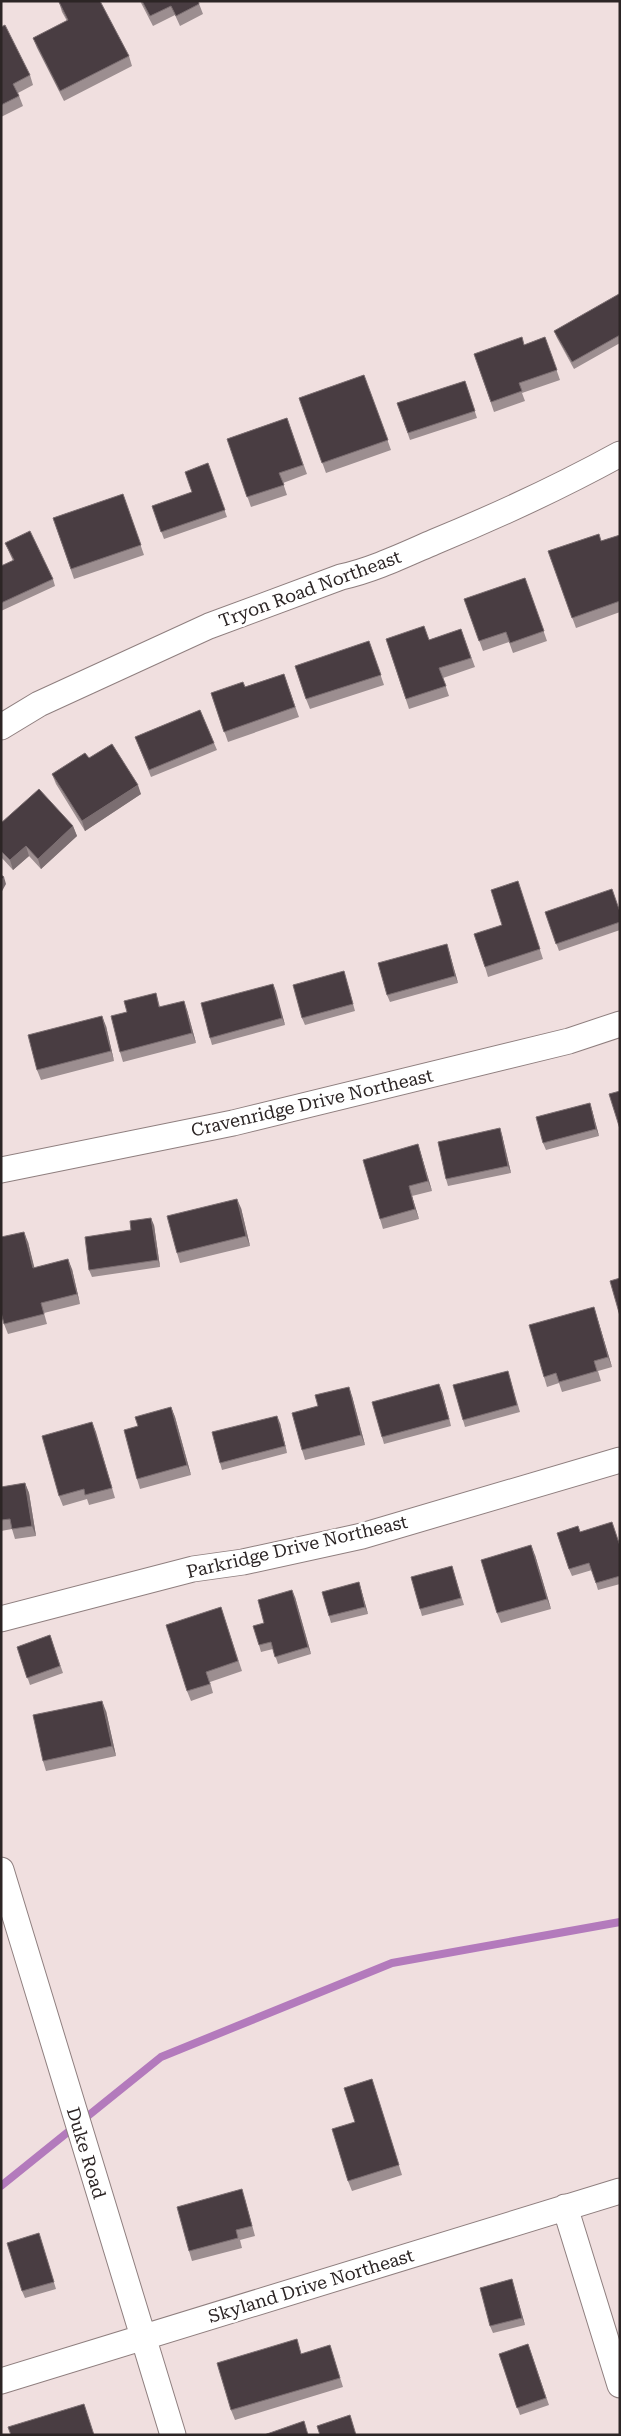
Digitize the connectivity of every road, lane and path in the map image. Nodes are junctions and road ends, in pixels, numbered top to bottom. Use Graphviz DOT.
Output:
graph roads {
  1 [pos="620,454"];
  2 [pos="1,727"];
  3 [pos="620,1024"];
  4 [pos="1,1170"];
  5 [pos="620,1460"];
  6 [pos="1,1619"];
  7 [pos="1,1870"];
  8 [pos="620,2191"];
  9 [pos="566,2207"];
  10 [pos="143,2338"];
  11 [pos="1,2381"];
  12 [pos="620,2385"];
  13 [pos="173,2435"];
  1 -- 2 [label="street, Tryon Road Northeast"];
  3 -- 4 [label="street, Cravenridge Drive Northeast"];
  5 -- 6 [label="street, Parkridge Drive Northeast"];
  7 -- 10 [label="street, Duke Road"];
  8 -- 9 [label="street, Skyland Drive Northeast"];
  9 -- 10 [label="street, Skyland Drive Northeast"];
  9 -- 12 [label="street"];
  10 -- 11 [label="street, Skyland Drive Northeast"];
  10 -- 13 [label="street, Duke Road"];
}
